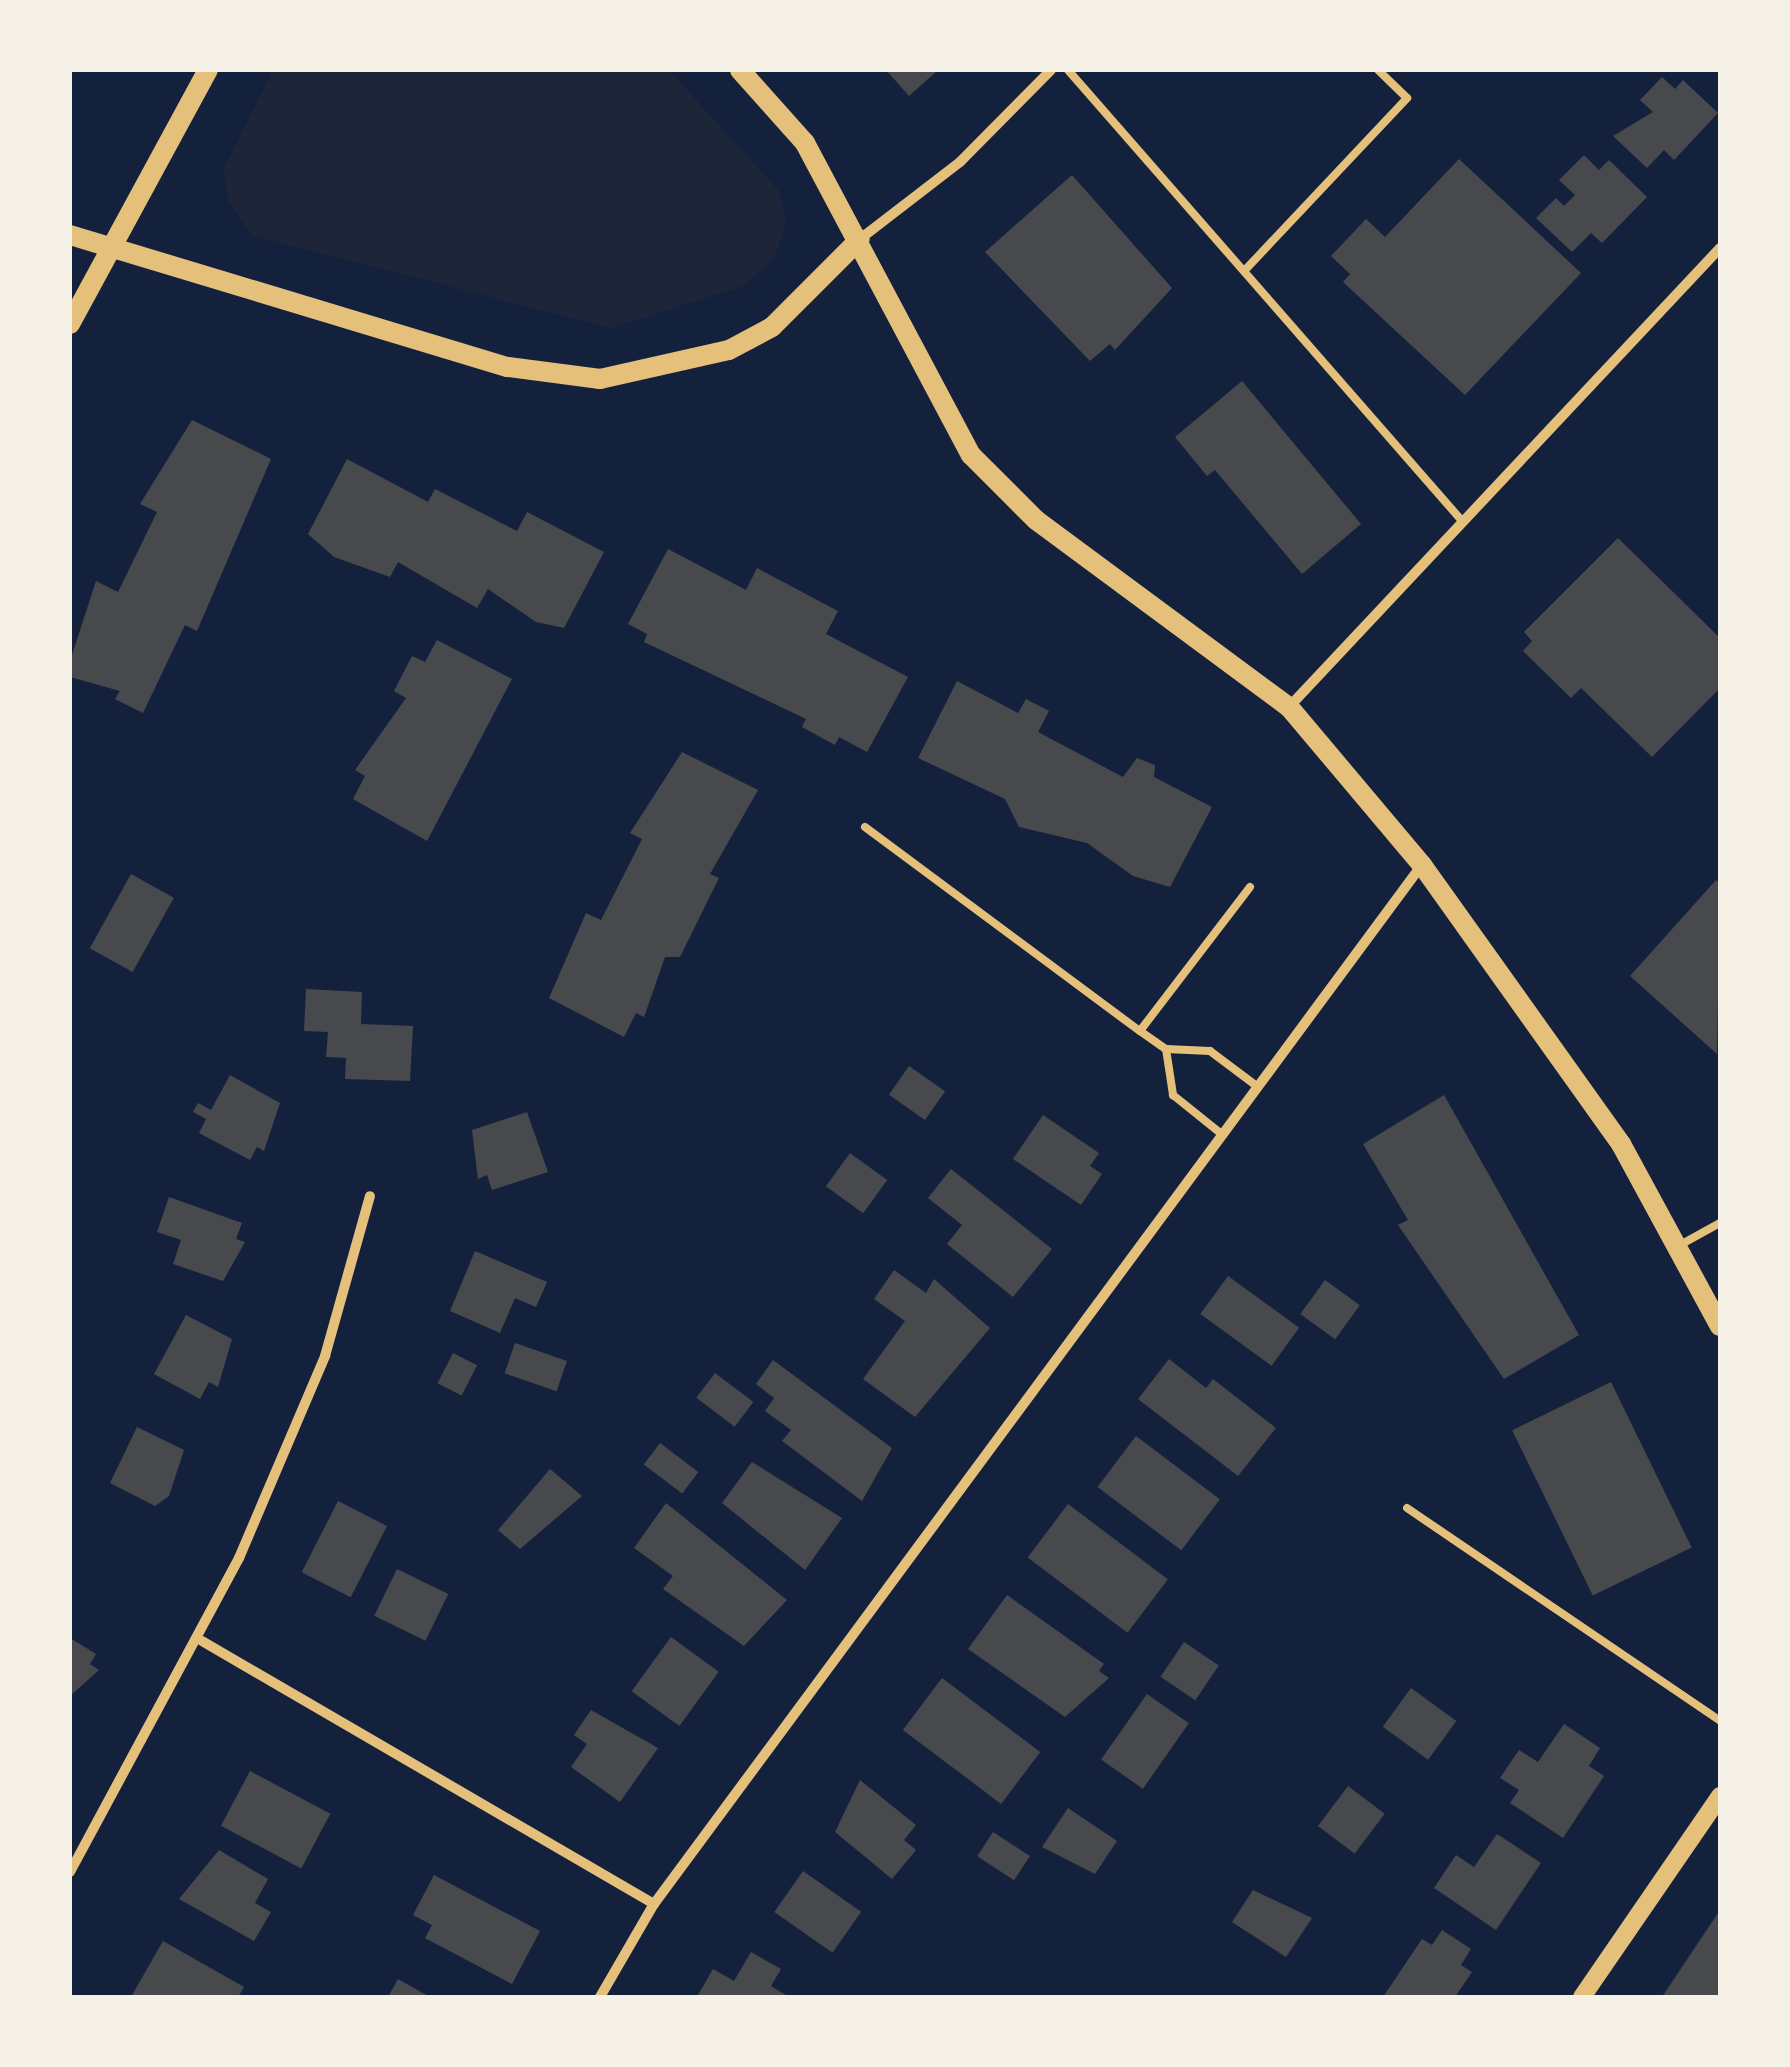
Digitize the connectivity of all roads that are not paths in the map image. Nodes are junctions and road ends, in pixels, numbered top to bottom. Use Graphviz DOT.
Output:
graph roads {
  1 [pos="208,70"];
  2 [pos="740,70"];
  3 [pos="1051,70"];
  4 [pos="1068,70"];
  5 [pos="1378,70"];
  6 [pos="70,235"];
  7 [pos="860,239"];
  8 [pos="1720,248"];
  9 [pos="114,251"];
  10 [pos="1246,269"];
  11 [pos="70,324"];
  12 [pos="1463,522"];
  13 [pos="1289,707"];
  14 [pos="865,827"];
  15 [pos="1422,865"];
  16 [pos="1250,888"];
  17 [pos="1140,1031"];
  18 [pos="1166,1049"];
  19 [pos="1258,1087"];
  20 [pos="1223,1134"];
  21 [pos="370,1196"];
  22 [pos="1720,1223"];
  23 [pos="1676,1246"];
  24 [pos="1720,1326"];
  25 [pos="1408,1508"];
  26 [pos="202,1641"];
  27 [pos="1720,1720"];
  28 [pos="1720,1796"];
  29 [pos="70,1872"];
  30 [pos="654,1904"];
  31 [pos="600,1997"];
  32 [pos="1582,1997"];
  1 -- 9 [label="main road"];
  2 -- 7 [label="main road"];
  3 -- 7 [label="street"];
  4 -- 10 [label="lane"];
  5 -- 10 [label="lane"];
  6 -- 9 [label="main road"];
  7 -- 9 [label="main road"];
  7 -- 13 [label="main road"];
  8 -- 12 [label="street"];
  9 -- 11 [label="main road"];
  10 -- 12 [label="lane"];
  12 -- 13 [label="street"];
  13 -- 15 [label="main road"];
  14 -- 17 [label="lane"];
  15 -- 19 [label="street"];
  15 -- 23 [label="main road"];
  16 -- 17 [label="lane"];
  17 -- 18 [label="lane"];
  18 -- 19 [label="lane"];
  18 -- 20 [label="lane"];
  19 -- 20 [label="street"];
  20 -- 30 [label="street"];
  21 -- 26 [label="street"];
  22 -- 23 [label="lane"];
  23 -- 24 [label="main road"];
  25 -- 27 [label="lane"];
  26 -- 29 [label="street"];
  26 -- 30 [label="street"];
  28 -- 32 [label="street"];
  30 -- 31 [label="street"];
}
